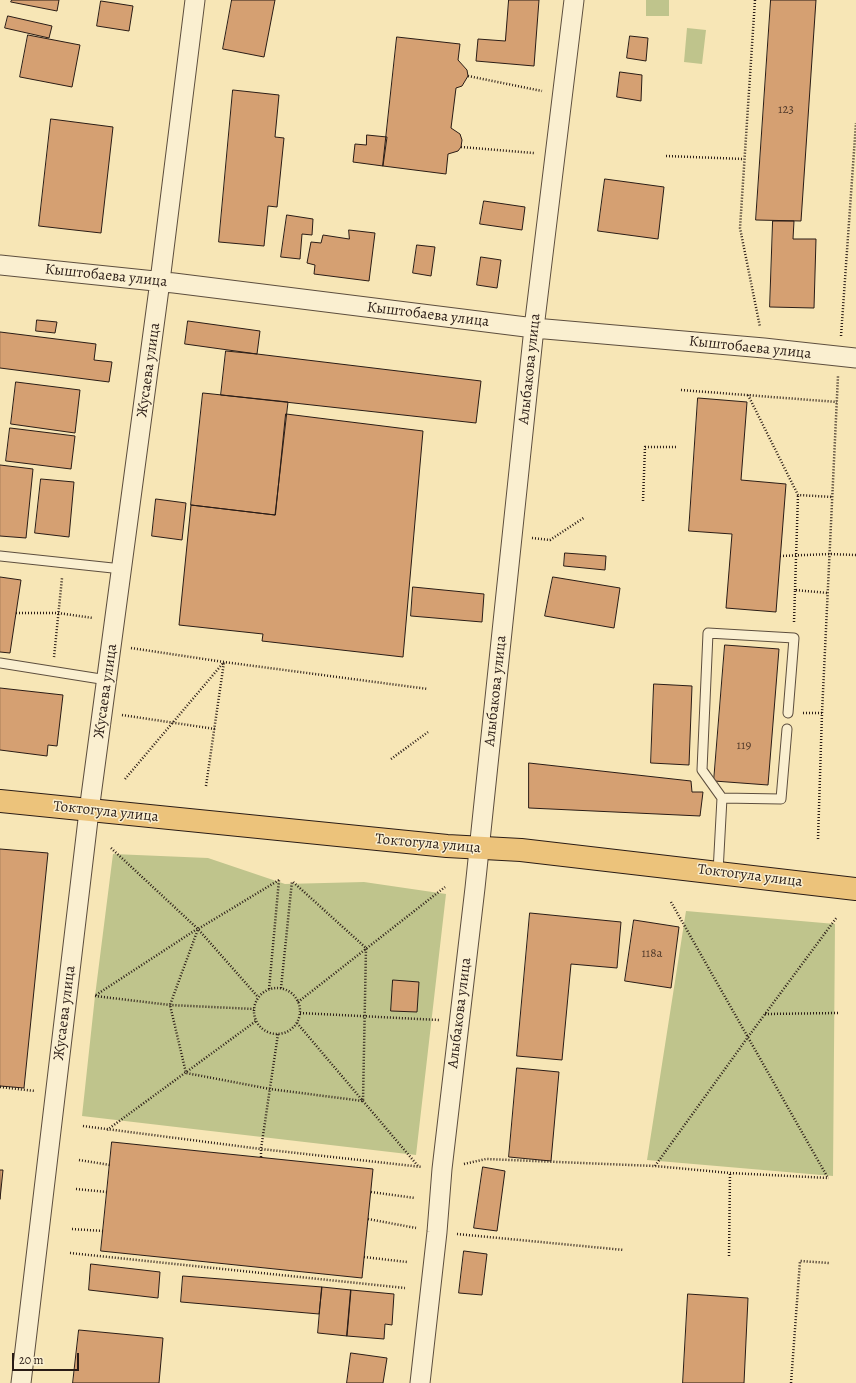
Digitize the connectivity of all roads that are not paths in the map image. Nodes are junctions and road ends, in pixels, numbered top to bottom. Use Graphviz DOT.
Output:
graph roads {
  1 [pos="195,0"];
  2 [pos="574,0"];
  3 [pos="0,265"];
  4 [pos="160,281"];
  5 [pos="534,328"];
  6 [pos="848,358"];
  7 [pos="0,556"];
  8 [pos="122,569"];
  9 [pos="0,663"];
  10 [pos="107,680"];
  11 [pos="788,713"];
  12 [pos="787,729"];
  13 [pos="722,798"];
  14 [pos="0,801"];
  15 [pos="90,811"];
  16 [pos="479,848"];
  17 [pos="718,872"];
  18 [pos="856,889"];
  19 [pos="21,1383"];
  20 [pos="420,1383"];
  1 -- 4 [label="street, Жусаева улица"];
  2 -- 5 [label="street, Алыбакова улица"];
  3 -- 4 [label="street, Кыштобаева улица"];
  4 -- 5 [label="street, Кыштобаева улица"];
  4 -- 8 [label="street, Жусаева улица"];
  5 -- 6 [label="street, Кыштобаева улица"];
  5 -- 16 [label="street, Алыбакова улица"];
  7 -- 8 [label="lane"];
  8 -- 10 [label="street, Жусаева улица"];
  9 -- 10 [label="lane"];
  10 -- 15 [label="street, Жусаева улица"];
  11 -- 13 [label="lane"];
  12 -- 13 [label="lane"];
  13 -- 17 [label="lane"];
  14 -- 15 [label="highway, Токтогула улица"];
  15 -- 16 [label="highway, Токтогула улица"];
  15 -- 19 [label="street, Жусаева улица"];
  16 -- 17 [label="highway, Токтогула улица"];
  16 -- 20 [label="street, Алыбакова улица"];
  17 -- 18 [label="highway, Токтогула улица"];
}
